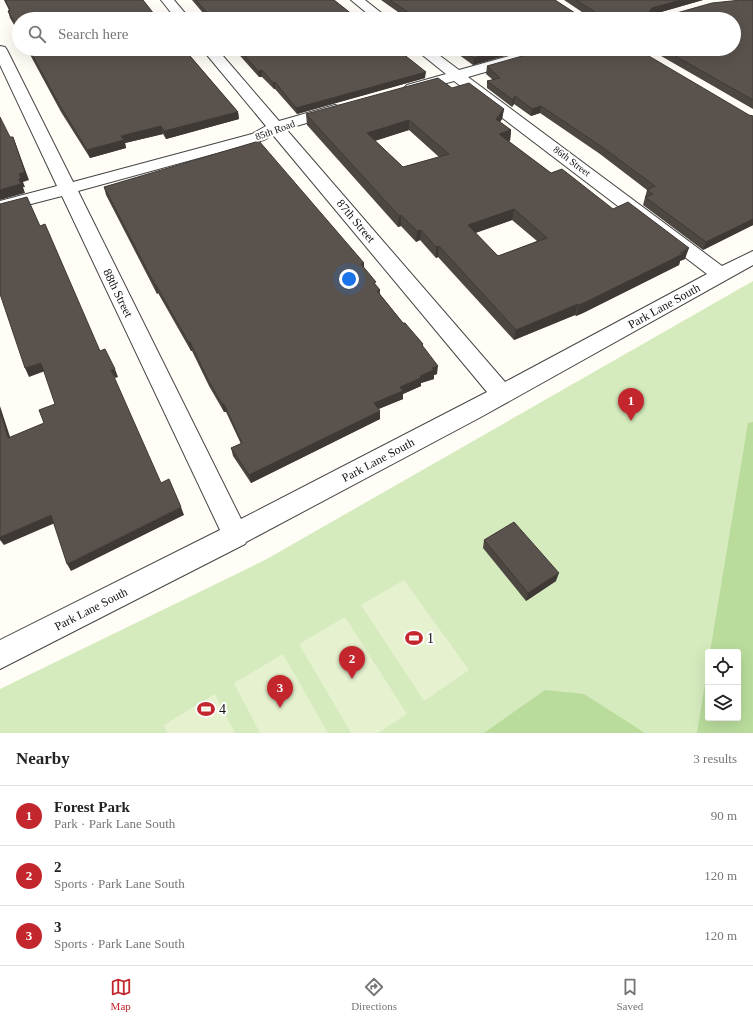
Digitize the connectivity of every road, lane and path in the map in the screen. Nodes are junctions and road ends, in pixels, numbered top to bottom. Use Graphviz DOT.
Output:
graph roads {
  1 [pos="167,0"];
  2 [pos="357,0"];
  3 [pos="177,12"];
  4 [pos="373,12"];
  5 [pos="0,50"];
  6 [pos="215,56"];
  7 [pos="431,56"];
  8 [pos="525,56"];
  9 [pos="456,75"];
  10 [pos="394,93"];
  11 [pos="350,106"];
  12 [pos="277,127"];
  13 [pos="67,188"];
  14 [pos="0,207"];
  15 [pos="753,257"];
  16 [pos="722,275"];
  17 [pos="502,394"];
  18 [pos="236,536"];
  19 [pos="0,655"];
  1 -- 3 [label="street"];
  2 -- 4 [label="street"];
  5 -- 13 [label="street, 88th Street"];
  6 -- 12 [label="street, 87th Street"];
  7 -- 9 [label="street, 86th Street"];
  8 -- 9 [label="street"];
  9 -- 10 [label="street"];
  9 -- 16 [label="street, 86th Street"];
  11 -- 12 [label="street, 85th Road"];
  12 -- 13 [label="street, 85th Road"];
  12 -- 17 [label="street, 87th Street"];
  13 -- 14 [label="street, 85th Road"];
  13 -- 18 [label="street, 88th Street"];
  15 -- 16 [label="street, Park Lane South"];
  16 -- 17 [label="street, Park Lane South"];
  17 -- 18 [label="street, Park Lane South"];
  18 -- 19 [label="street, Park Lane South"];
}
